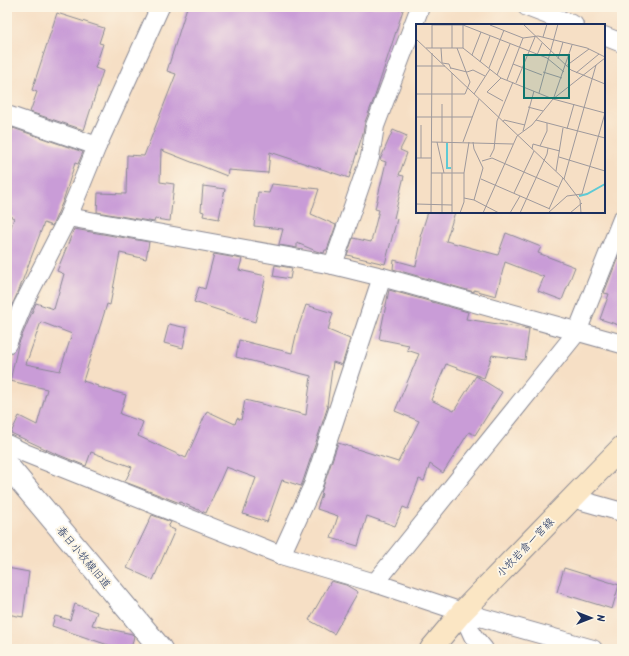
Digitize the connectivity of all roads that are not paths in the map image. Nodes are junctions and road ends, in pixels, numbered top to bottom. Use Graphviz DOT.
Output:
graph roads {
  1 [pos="160,7"];
  2 [pos="420,7"];
  3 [pos="527,7"];
  4 [pos="571,24"];
  5 [pos="605,36"];
  6 [pos="622,43"];
  7 [pos="7,115"];
  8 [pos="97,146"];
  9 [pos="68,217"];
  10 [pos="622,219"];
  11 [pos="333,265"];
  12 [pos="382,277"];
  13 [pos="577,332"];
  14 [pos="7,344"];
  15 [pos="622,344"];
  16 [pos="7,444"];
  17 [pos="622,447"];
  18 [pos="7,465"];
  19 [pos="572,498"];
  20 [pos="622,512"];
  21 [pos="281,555"];
  22 [pos="374,583"];
  23 [pos="462,612"];
  24 [pos="161,649"];
  25 [pos="431,649"];
  26 [pos="484,649"];
  27 [pos="593,649"];
  1 -- 8 [label="street"];
  2 -- 11 [label="street"];
  3 -- 4 [label="street"];
  5 -- 6 [label="street"];
  7 -- 8 [label="street"];
  8 -- 9 [label="street"];
  9 -- 11 [label="street"];
  9 -- 14 [label="street"];
  10 -- 13 [label="street"];
  11 -- 12 [label="street"];
  12 -- 13 [label="street"];
  12 -- 21 [label="street"];
  13 -- 15 [label="street"];
  13 -- 22 [label="street"];
  16 -- 21 [label="street"];
  17 -- 19 [label="main road, 小牧岩倉一宮線"];
  18 -- 24 [label="street, 春日小牧線旧道"];
  19 -- 20 [label="street"];
  19 -- 23 [label="main road, 小牧岩倉一宮線"];
  21 -- 22 [label="street"];
  22 -- 23 [label="street"];
  23 -- 25 [label="main road, 小牧岩倉一宮線"];
  23 -- 26 [label="street"];
  23 -- 27 [label="street"];
}
